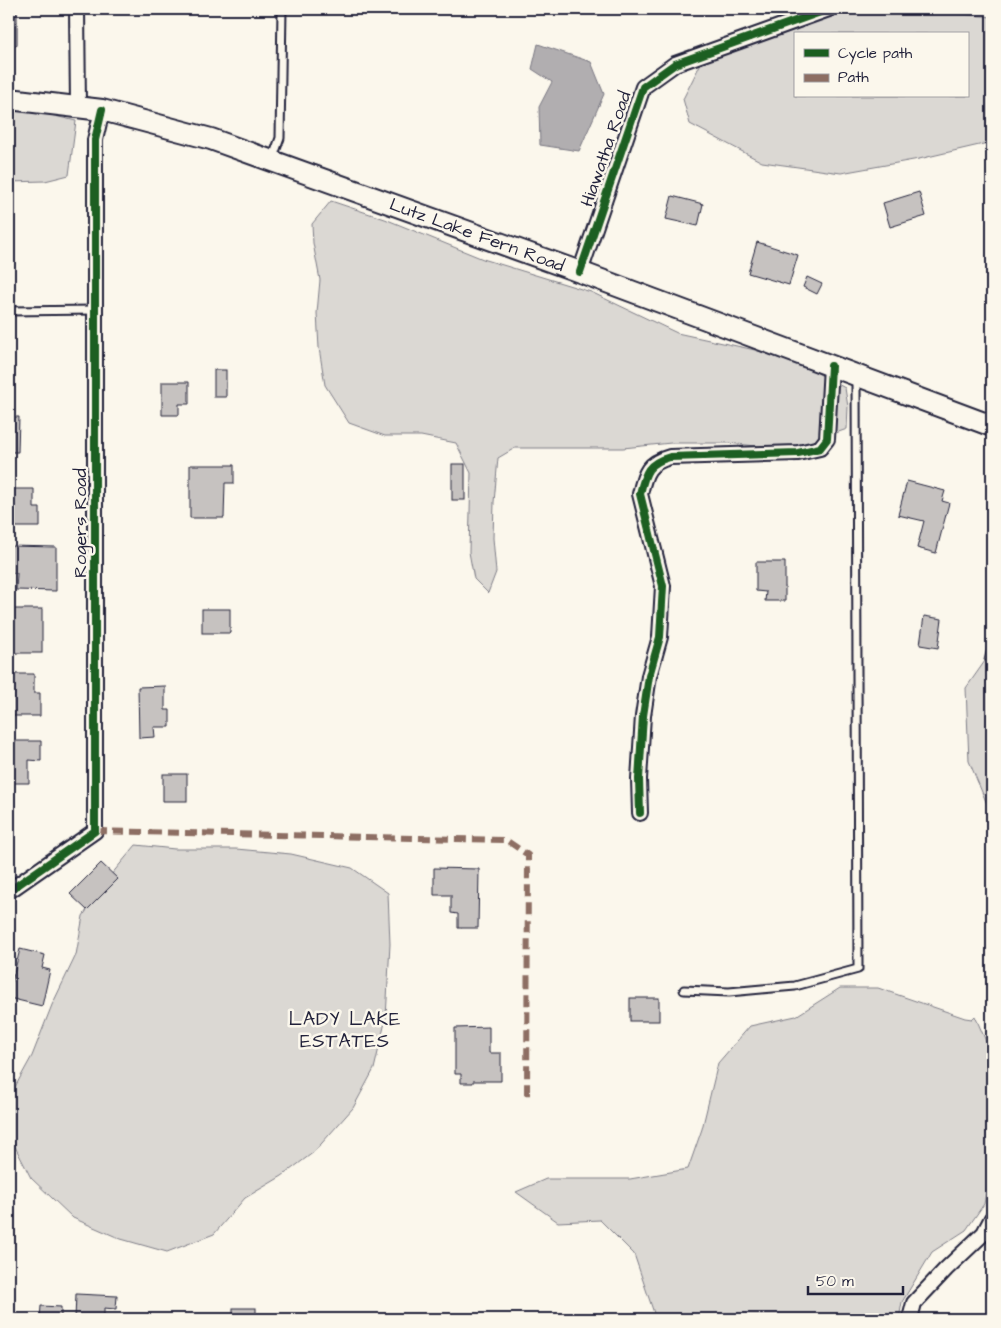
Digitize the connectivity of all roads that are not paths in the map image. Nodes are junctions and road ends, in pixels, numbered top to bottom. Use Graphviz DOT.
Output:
graph roads {
  1 [pos="77,9"];
  2 [pos="282,9"];
  3 [pos="829,9"];
  4 [pos="9,99"];
  5 [pos="78,106"];
  6 [pos="102,110"];
  7 [pos="271,161"];
  8 [pos="580,272"];
  9 [pos="96,310"];
  10 [pos="9,311"];
  11 [pos="831,366"];
  12 [pos="856,376"];
  13 [pos="992,426"];
  14 [pos="640,813"];
  15 [pos="9,891"];
  16 [pos="684,990"];
  17 [pos="992,1218"];
  18 [pos="910,1319"];
  1 -- 5 [label="street"];
  2 -- 7 [label="lane"];
  3 -- 8 [label="street, Hiawatha Road"];
  4 -- 5 [label="main road, Lutz Lake Fern Road"];
  5 -- 6 [label="main road, Lutz Lake Fern Road"];
  6 -- 7 [label="main road, Lutz Lake Fern Road"];
  6 -- 9 [label="street, Rogers Road"];
  7 -- 8 [label="main road, Lutz Lake Fern Road"];
  8 -- 11 [label="main road, Lutz Lake Fern Road"];
  9 -- 10 [label="lane"];
  9 -- 15 [label="street, Rogers Road"];
  11 -- 12 [label="main road, Lutz Lake Fern Road"];
  11 -- 14 [label="street"];
  12 -- 13 [label="main road, Lutz Lake Fern Road"];
  12 -- 16 [label="lane"];
  17 -- 18 [label="street"];
}
